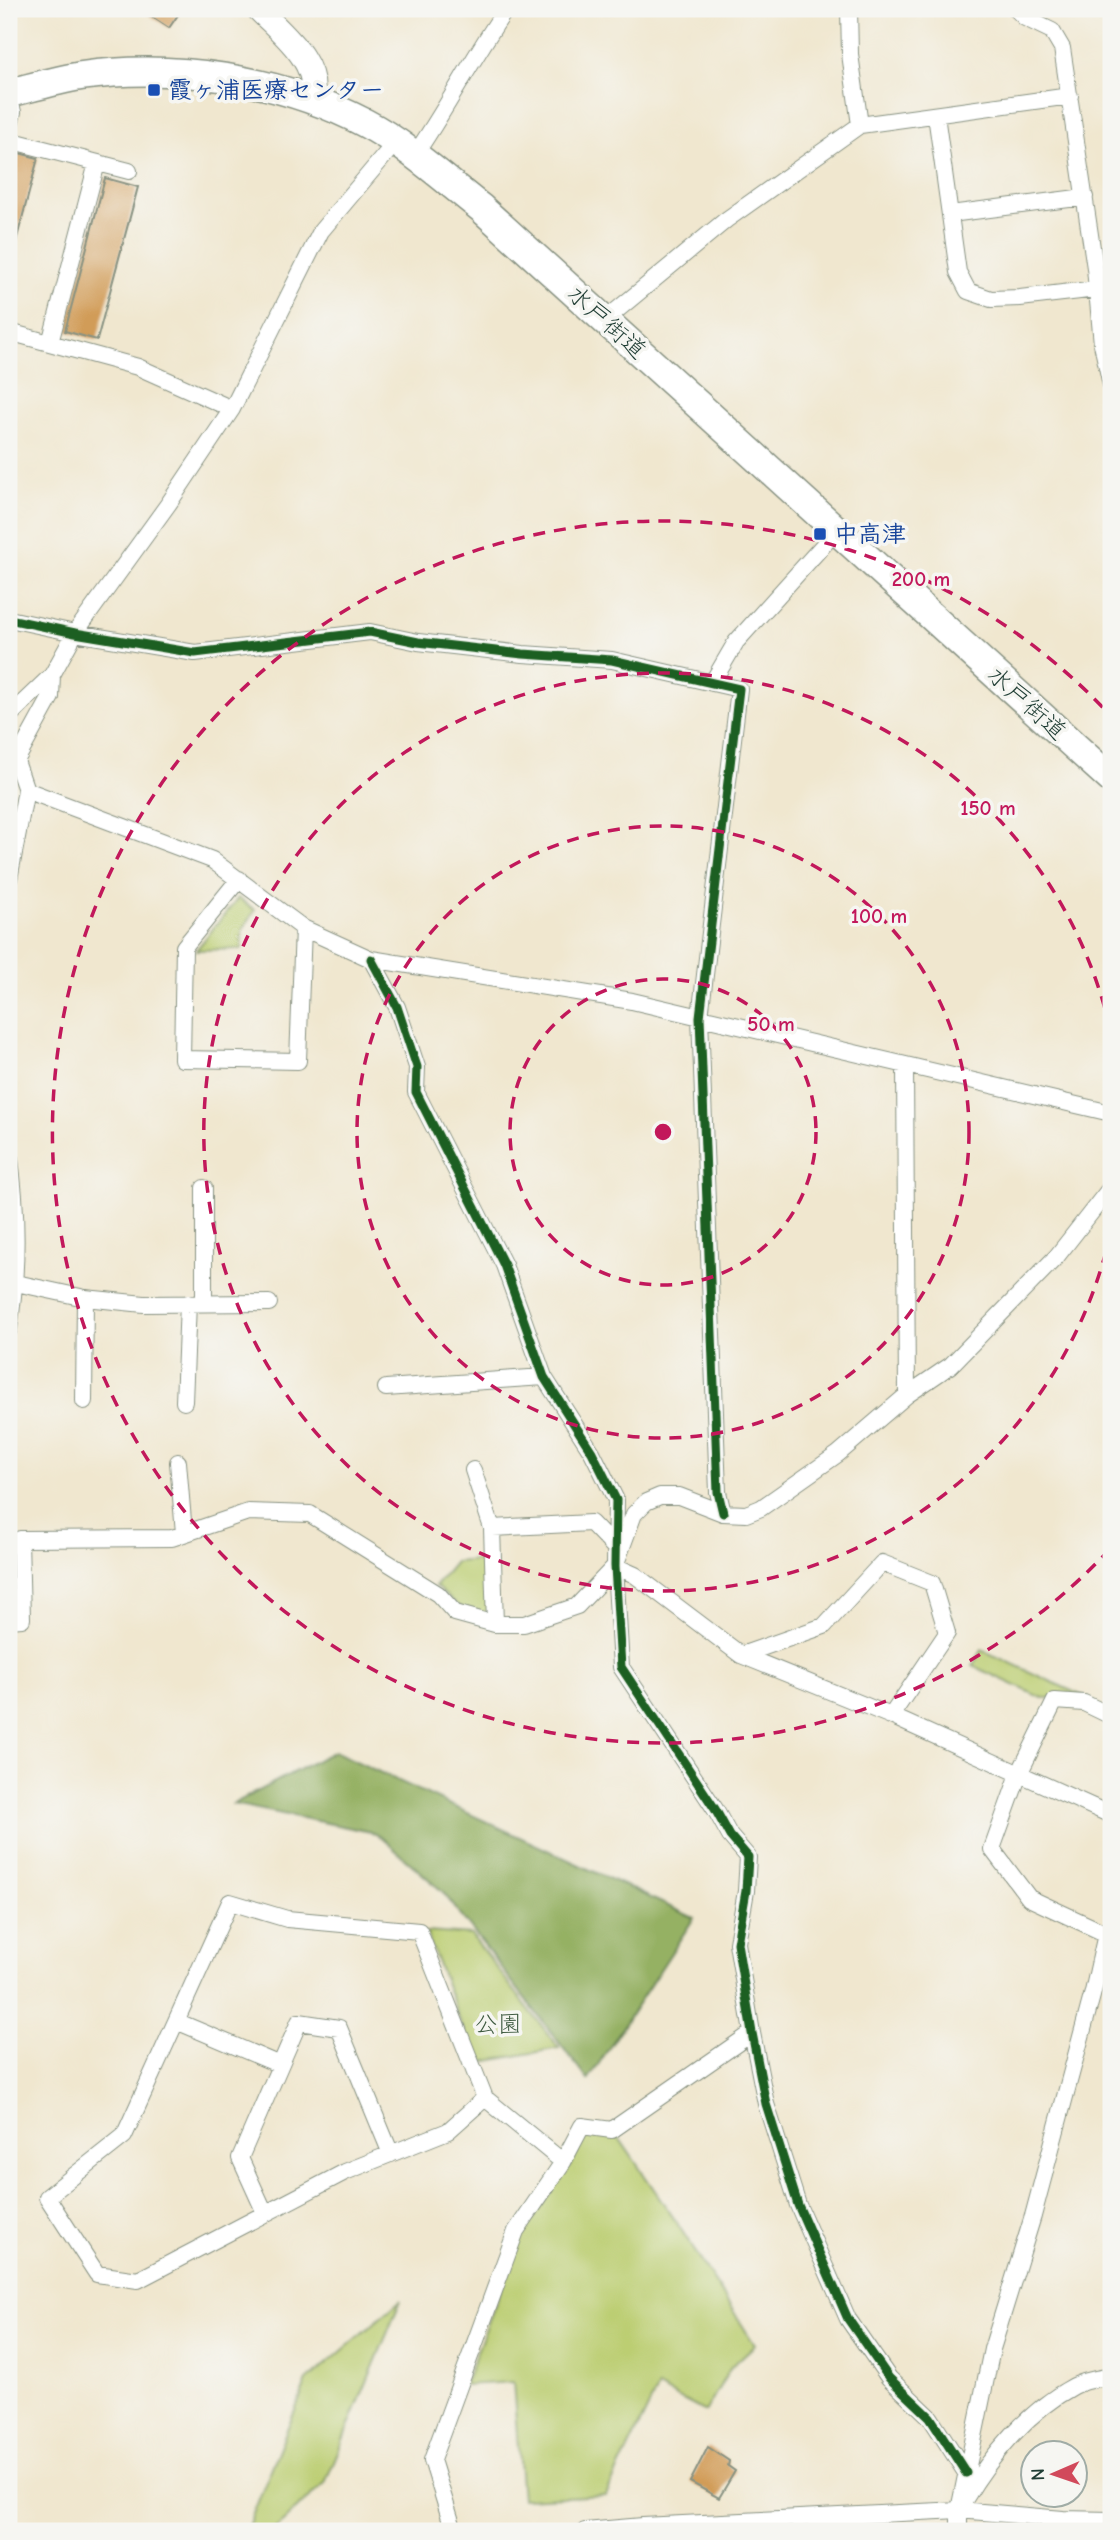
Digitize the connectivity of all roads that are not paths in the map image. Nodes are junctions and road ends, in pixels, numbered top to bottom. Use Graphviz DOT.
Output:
graph roads {
  1 [pos="258,9"];
  2 [pos="506,9"];
  3 [pos="849,9"];
  4 [pos="1016,9"];
  5 [pos="9,94"];
  6 [pos="1070,96"];
  7 [pos="312,100"];
  8 [pos="936,115"];
  9 [pos="860,125"];
  10 [pos="9,128"];
  11 [pos="9,141"];
  12 [pos="405,149"];
  13 [pos="97,163"];
  14 [pos="129,171"];
  15 [pos="1085,197"];
  16 [pos="950,214"];
  17 [pos="1097,289"];
  18 [pos="605,320"];
  19 [pos="9,332"];
  20 [pos="50,343"];
  21 [pos="1111,385"];
  22 [pos="232,409"];
  23 [pos="836,530"];
  24 [pos="9,619"];
  25 [pos="75,633"];
  26 [pos="52,675"];
  27 [pos="712,683"];
  28 [pos="9,716"];
  29 [pos="1111,779"];
  30 [pos="26,790"];
  31 [pos="9,879"];
  32 [pos="239,879"];
  33 [pos="303,928"];
  34 [pos="371,959"];
  35 [pos="700,1017"];
  36 [pos="905,1065"];
  37 [pos="1111,1113"];
  38 [pos="9,1152"];
  39 [pos="1111,1187"];
  40 [pos="204,1188"];
  41 [pos="16,1283"];
  42 [pos="85,1298"];
  43 [pos="196,1303"];
  44 [pos="269,1303"];
  45 [pos="9,1329"];
  46 [pos="544,1377"];
  47 [pos="386,1388"];
  48 [pos="907,1395"];
  49 [pos="84,1401"];
  50 [pos="184,1402"];
  51 [pos="178,1462"];
  52 [pos="472,1470"];
  53 [pos="723,1513"];
  54 [pos="492,1528"];
  55 [pos="184,1533"];
  56 [pos="14,1539"];
  57 [pos="615,1548"];
  58 [pos="615,1566"];
  59 [pos="9,1620"];
  60 [pos="495,1624"];
  61 [pos="741,1655"];
  62 [pos="891,1716"];
  63 [pos="1111,1716"];
  64 [pos="1019,1774"];
  65 [pos="1111,1815"];
  66 [pos="1109,1935"];
  67 [pos="176,2021"];
  68 [pos="751,2033"];
  69 [pos="280,2065"];
  70 [pos="485,2098"];
  71 [pos="391,2154"];
  72 [pos="563,2162"];
  73 [pos="265,2213"];
  74 [pos="1111,2376"];
  75 [pos="967,2473"];
  76 [pos="1111,2520"];
  77 [pos="959,2522"];
  78 [pos="454,2531"];
  79 [pos="585,2531"];
  1 -- 7 [label="street"];
  2 -- 12 [label="street"];
  3 -- 9 [label="street"];
  4 -- 6 [label="street"];
  5 -- 7 [label="highway, 水戸街道"];
  5 -- 10 [label="street"];
  6 -- 8 [label="street"];
  6 -- 15 [label="street"];
  7 -- 12 [label="highway, 水戸街道"];
  8 -- 9 [label="street"];
  8 -- 16 [label="street"];
  9 -- 18 [label="street"];
  11 -- 13 [label="street"];
  12 -- 18 [label="highway, 水戸街道"];
  12 -- 22 [label="street"];
  13 -- 14 [label="street"];
  13 -- 20 [label="street"];
  15 -- 16 [label="street"];
  15 -- 17 [label="street"];
  16 -- 17 [label="street"];
  17 -- 21 [label="street"];
  18 -- 23 [label="highway, 水戸街道"];
  19 -- 20 [label="street"];
  20 -- 22 [label="street"];
  22 -- 25 [label="street"];
  23 -- 27 [label="street"];
  23 -- 29 [label="highway, 水戸街道"];
  24 -- 25 [label="street"];
  25 -- 26 [label="street"];
  25 -- 27 [label="street"];
  26 -- 28 [label="street"];
  26 -- 30 [label="street"];
  27 -- 35 [label="street"];
  30 -- 31 [label="street"];
  30 -- 32 [label="street"];
  32 -- 33 [label="street"];
  32 -- 33 [label="street"];
  33 -- 34 [label="street"];
  34 -- 35 [label="street"];
  34 -- 46 [label="street"];
  35 -- 36 [label="street"];
  35 -- 53 [label="street"];
  36 -- 37 [label="street"];
  36 -- 48 [label="street"];
  38 -- 41 [label="street"];
  39 -- 48 [label="street"];
  40 -- 43 [label="street"];
  41 -- 42 [label="street"];
  41 -- 45 [label="street"];
  42 -- 43 [label="street"];
  42 -- 49 [label="street"];
  43 -- 44 [label="street"];
  43 -- 50 [label="street"];
  46 -- 47 [label="street"];
  46 -- 57 [label="street"];
  48 -- 53 [label="street"];
  51 -- 55 [label="street"];
  52 -- 54 [label="street"];
  53 -- 58 [label="street"];
  54 -- 57 [label="street"];
  54 -- 60 [label="street"];
  55 -- 56 [label="street"];
  55 -- 60 [label="street"];
  56 -- 59 [label="street"];
  57 -- 58 [label="street"];
  58 -- 60 [label="street"];
  58 -- 61 [label="street"];
  58 -- 68 [label="street"];
  61 -- 62 [label="street"];
  61 -- 62 [label="street"];
  62 -- 64 [label="street"];
  63 -- 64 [label="street"];
  64 -- 65 [label="street"];
  64 -- 66 [label="street"];
  66 -- 75 [label="street"];
  67 -- 69 [label="street"];
  67 -- 70 [label="street"];
  67 -- 73 [label="street"];
  68 -- 72 [label="street"];
  68 -- 75 [label="street"];
  69 -- 71 [label="street"];
  69 -- 73 [label="street"];
  70 -- 71 [label="street"];
  70 -- 72 [label="street"];
  71 -- 73 [label="street"];
  72 -- 78 [label="street"];
  74 -- 77 [label="street"];
  75 -- 77 [label="street"];
  76 -- 77 [label="street"];
  77 -- 79 [label="street"];
}
